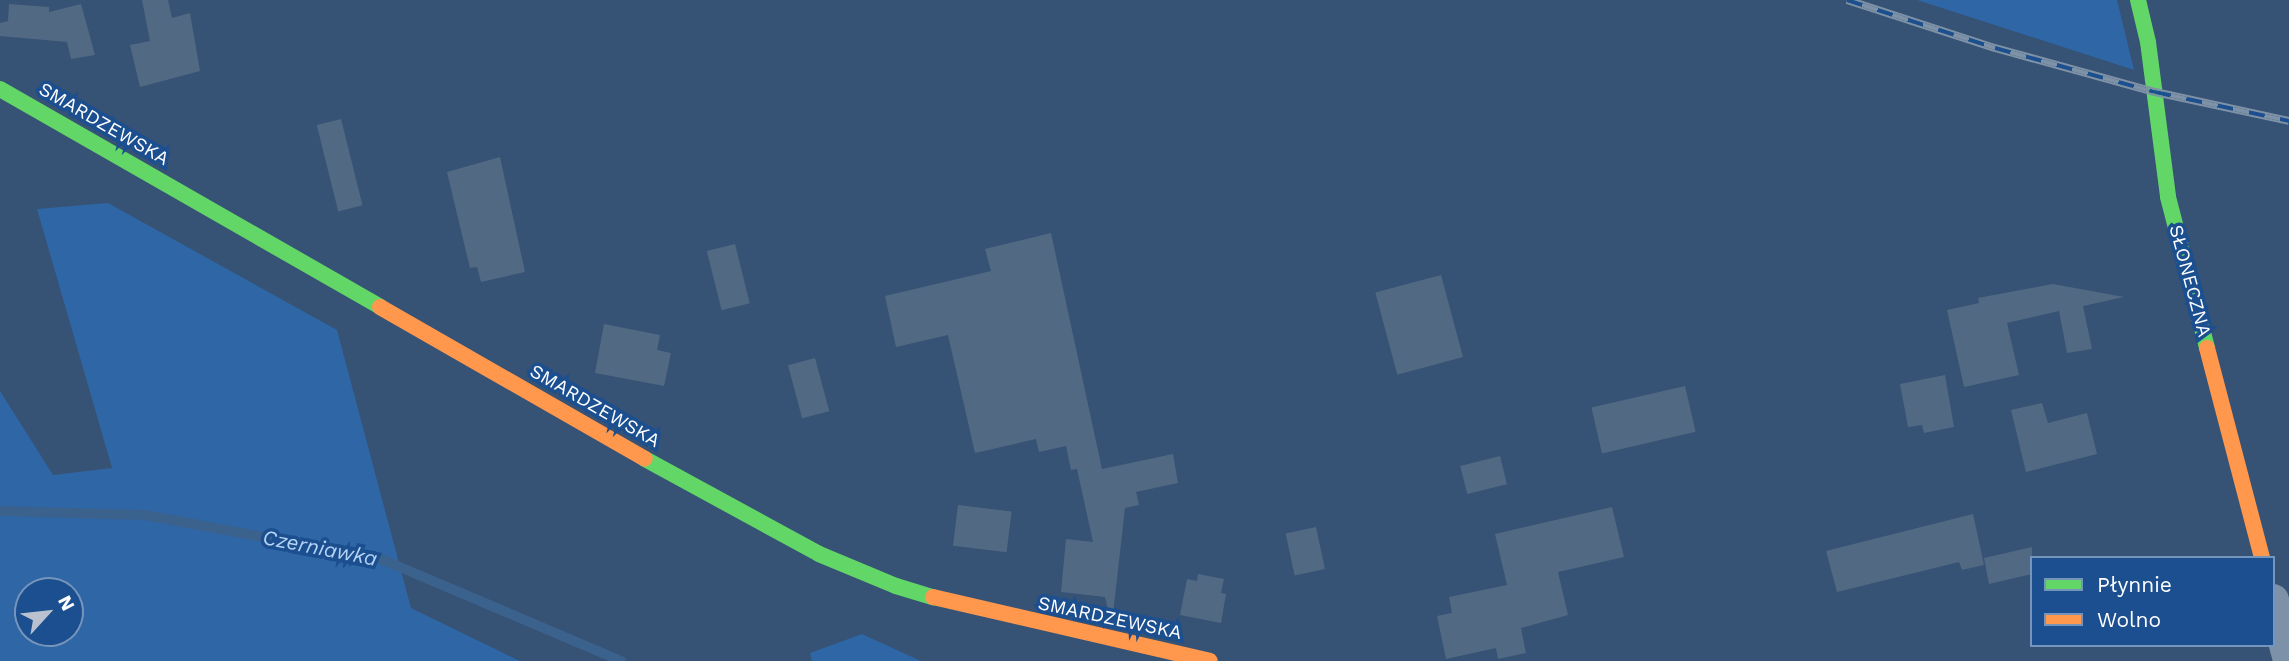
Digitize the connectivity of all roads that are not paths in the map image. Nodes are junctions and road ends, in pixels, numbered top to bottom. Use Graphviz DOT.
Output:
graph roads {
  1 [pos="2138,0"];
  2 [pos="0,89"];
  3 [pos="2261,556"];
  4 [pos="2275,608"];
  5 [pos="2289,660"];
  6 [pos="1210,661"];
  1 -- 3 [label="street, SŁONECZNA"];
  2 -- 6 [label="street, SMARDZEWSKA"];
  4 -- 5 [label="street"];
}
